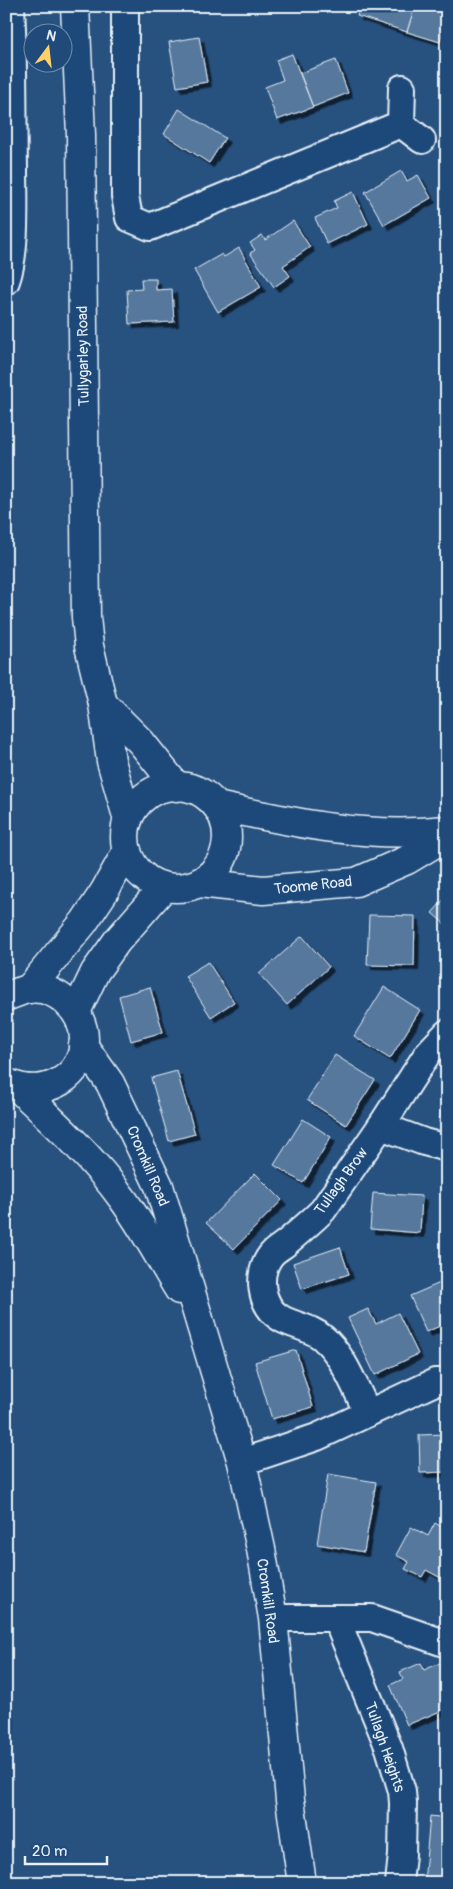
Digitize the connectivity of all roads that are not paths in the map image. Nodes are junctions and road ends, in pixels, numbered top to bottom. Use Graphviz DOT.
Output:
graph roads {
  1 [pos="11,6"];
  2 [pos="74,6"];
  3 [pos="125,6"];
  4 [pos="9,39"];
  5 [pos="402,88"];
  6 [pos="401,124"];
  7 [pos="422,140"];
  8 [pos="6,281"];
  9 [pos="103,704"];
  10 [pos="177,787"];
  11 [pos="217,806"];
  12 [pos="128,820"];
  13 [pos="447,830"];
  14 [pos="447,836"];
  15 [pos="127,851"];
  16 [pos="199,883"];
  17 [pos="164,887"];
  18 [pos="18,993"];
  19 [pos="76,1012"];
  20 [pos="447,1033"];
  21 [pos="83,1045"];
  22 [pos="12,1084"];
  23 [pos="381,1126"];
  24 [pos="447,1148"];
  25 [pos="201,1325"];
  26 [pos="447,1382"];
  27 [pos="368,1413"];
  28 [pos="242,1462"];
  29 [pos="273,1618"];
  30 [pos="336,1618"];
  31 [pos="447,1644"];
  32 [pos="302,1883"];
  33 [pos="399,1883"];
  1 -- 4 [label="street"];
  2 -- 9 [label="street, Tullygarley Road"];
  3 -- 6 [label="street"];
  4 -- 8 [label="street"];
  5 -- 6 [label="street"];
  6 -- 7 [label="street"];
  9 -- 10 [label="street"];
  9 -- 12 [label="street, Tullygarley Road"];
  10 -- 11 [label="street"];
  10 -- 12 [label="street"];
  11 -- 13 [label="street"];
  11 -- 16 [label="street"];
  12 -- 15 [label="street"];
  14 -- 16 [label="street, Toome Road"];
  15 -- 17 [label="street"];
  15 -- 18 [label="street"];
  16 -- 17 [label="street"];
  17 -- 19 [label="street"];
  18 -- 19 [label="street"];
  19 -- 21 [label="street"];
  20 -- 23 [label="street, Tullagh Brow"];
  21 -- 22 [label="street"];
  21 -- 25 [label="street, Cromkill Road"];
  22 -- 25 [label="street, Cromkill Road"];
  23 -- 24 [label="street"];
  23 -- 27 [label="street, Tullagh Brow"];
  25 -- 28 [label="street, Cromkill Road"];
  26 -- 27 [label="street"];
  27 -- 28 [label="street"];
  28 -- 29 [label="street, Cromkill Road"];
  29 -- 30 [label="street"];
  29 -- 32 [label="street, Cromkill Road"];
  30 -- 31 [label="street"];
  30 -- 33 [label="street, Tullagh Heights"];
}
